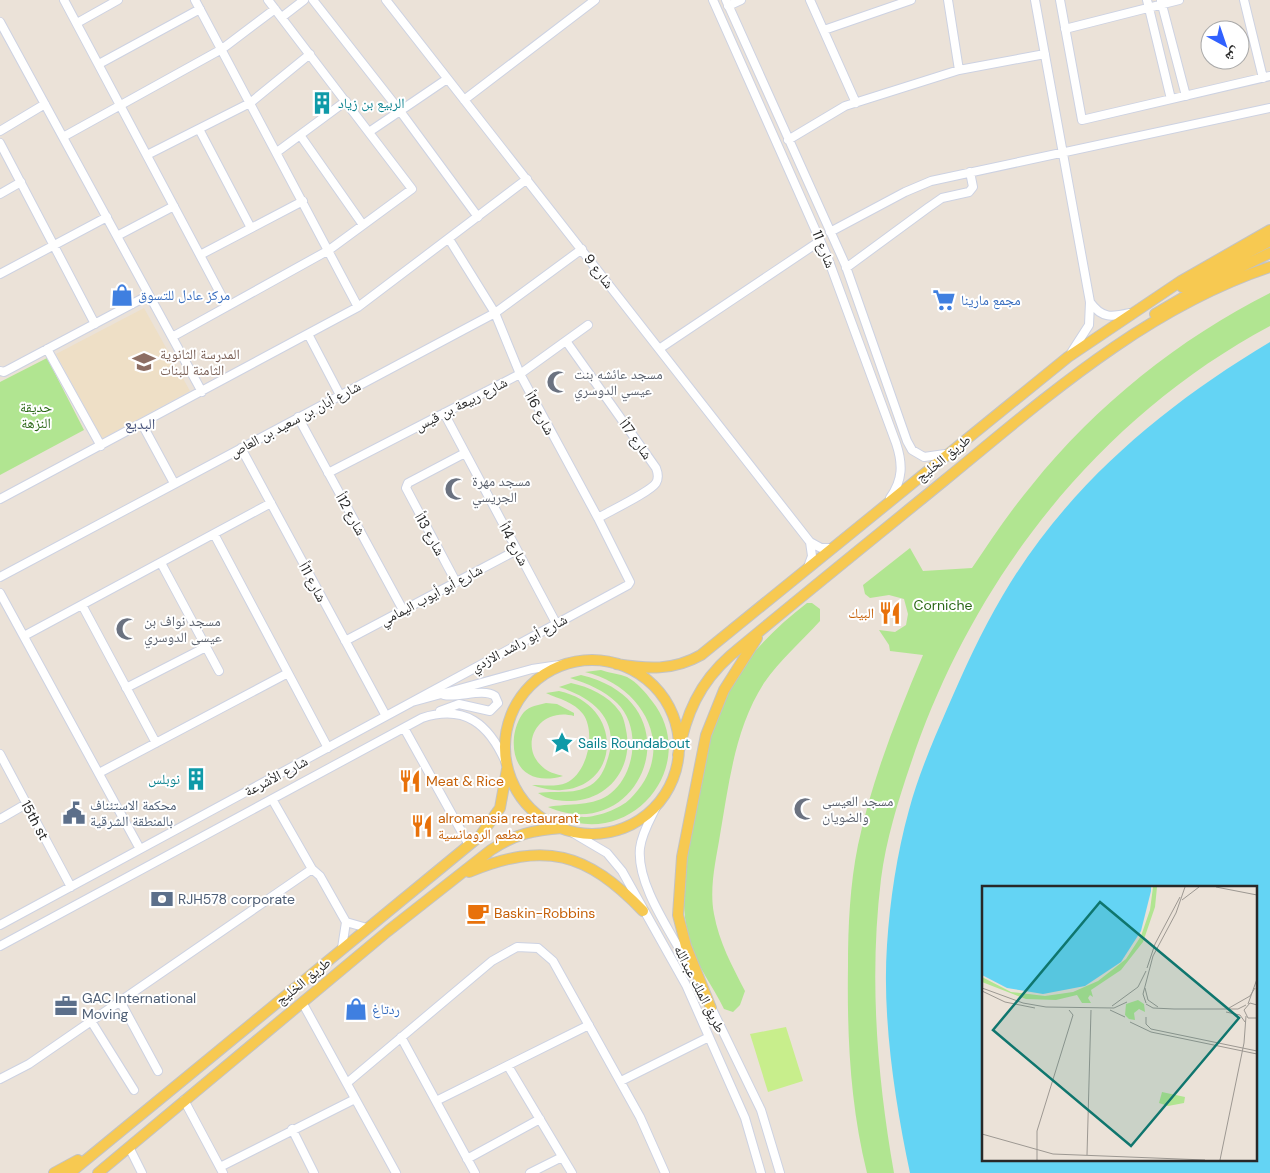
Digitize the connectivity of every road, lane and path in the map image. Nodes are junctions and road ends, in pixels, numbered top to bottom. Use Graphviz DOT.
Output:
graph roads {
  1 [pos="64,0"];
  2 [pos="118,0"];
  3 [pos="196,0"];
  4 [pos="268,0"];
  5 [pos="304,0"];
  6 [pos="313,0"];
  7 [pos="386,0"];
  8 [pos="595,0"];
  9 [pos="713,0"];
  10 [pos="741,0"];
  11 [pos="810,0"];
  12 [pos="911,0"];
  13 [pos="948,0"];
  14 [pos="1035,0"];
  15 [pos="1060,0"];
  16 [pos="1179,0"];
  17 [pos="1244,0"];
  18 [pos="896,2"];
  19 [pos="1161,2"];
  20 [pos="727,3"];
  21 [pos="1148,4"];
  22 [pos="200,9"];
  23 [pos="275,10"];
  24 [pos="282,18"];
  25 [pos="0,22"];
  26 [pos="77,24"];
  27 [pos="1065,29"];
  28 [pos="824,30"];
  29 [pos="222,50"];
  30 [pos="310,54"];
  31 [pos="1045,54"];
  32 [pos="99,64"];
  33 [pos="959,70"];
  34 [pos="1266,77"];
  35 [pos="447,80"];
  36 [pos="1186,96"];
  37 [pos="1172,99"];
  38 [pos="464,100"];
  39 [pos="346,101"];
  40 [pos="250,103"];
  41 [pos="856,103"];
  42 [pos="45,104"];
  43 [pos="121,106"];
  44 [pos="1270,108"];
  45 [pos="400,111"];
  46 [pos="199,129"];
  47 [pos="0,131"];
  48 [pos="369,132"];
  49 [pos="300,135"];
  50 [pos="63,137"];
  51 [pos="788,140"];
  52 [pos="0,143"];
  53 [pos="277,152"];
  54 [pos="1062,152"];
  55 [pos="147,156"];
  56 [pos="970,172"];
  57 [pos="527,179"];
  58 [pos="21,182"];
  59 [pos="0,194"];
  60 [pos="302,201"];
  61 [pos="174,206"];
  62 [pos="478,216"];
  63 [pos="106,217"];
  64 [pos="363,225"];
  65 [pos="251,228"];
  66 [pos="1270,230"];
  67 [pos="830,232"];
  68 [pos="117,236"];
  69 [pos="449,239"];
  70 [pos="820,241"];
  71 [pos="1270,241"];
  72 [pos="54,245"];
  73 [pos="582,249"];
  74 [pos="329,250"];
  75 [pos="1270,253"];
  76 [pos="200,256"];
  77 [pos="1270,267"];
  78 [pos="846,268"];
  79 [pos="0,274"];
  80 [pos="149,295"];
  81 [pos="1152,300"];
  82 [pos="1090,302"];
  83 [pos="227,306"];
  84 [pos="358,307"];
  85 [pos="495,313"];
  86 [pos="1130,313"];
  87 [pos="95,324"];
  88 [pos="588,325"];
  89 [pos="308,334"];
  90 [pos="172,337"];
  91 [pos="566,341"];
  92 [pos="47,349"];
  93 [pos="659,349"];
  94 [pos="1068,357"];
  95 [pos="1091,364"];
  96 [pos="880,367"];
  97 [pos="0,371"];
  98 [pos="868,371"];
  99 [pos="520,374"];
  100 [pos="202,392"];
  101 [pos="340,395"];
  102 [pos="444,413"];
  103 [pos="298,417"];
  104 [pos="142,424"];
  105 [pos="101,446"];
  106 [pos="241,448"];
  107 [pos="951,451"];
  108 [pos="465,453"];
  109 [pos="328,473"];
  110 [pos="174,483"];
  111 [pos="0,499"];
  112 [pos="271,504"];
  113 [pos="887,504"];
  114 [pos="598,518"];
  115 [pos="214,534"];
  116 [pos="810,542"];
  117 [pos="833,548"];
  118 [pos="517,550"];
  119 [pos="161,562"];
  120 [pos="808,569"];
  121 [pos="0,577"];
  122 [pos="456,582"];
  123 [pos="626,586"];
  124 [pos="0,593"];
  125 [pos="82,605"];
  126 [pos="403,610"];
  127 [pos="770,622"];
  128 [pos="556,623"];
  129 [pos="24,636"];
  130 [pos="345,641"];
  131 [pos="206,646"];
  132 [pos="566,664"];
  133 [pos="616,664"];
  134 [pos="219,671"];
  135 [pos="288,673"];
  136 [pos="126,688"];
  137 [pos="441,694"];
  138 [pos="412,702"];
  139 [pos="439,712"];
  140 [pos="386,716"];
  141 [pos="404,728"];
  142 [pos="156,743"];
  143 [pos="328,748"];
  144 [pos="0,754"];
  145 [pos="678,755"];
  146 [pos="506,766"];
  147 [pos="99,773"];
  148 [pos="272,799"];
  149 [pos="26,804"];
  150 [pos="657,805"];
  151 [pos="0,819"];
  152 [pos="565,829"];
  153 [pos="470,845"];
  154 [pos="140,849"];
  155 [pos="312,869"];
  156 [pos="459,877"];
  157 [pos="71,887"];
  158 [pos="643,911"];
  159 [pos="346,922"];
  160 [pos="0,925"];
  161 [pos="367,928"];
  162 [pos="0,946"];
  163 [pos="342,948"];
  164 [pos="120,1001"];
  165 [pos="302,1002"];
  166 [pos="711,1008"];
  167 [pos="91,1021"];
  168 [pos="589,1025"];
  169 [pos="709,1037"];
  170 [pos="401,1038"];
  171 [pos="508,1066"];
  172 [pos="158,1071"];
  173 [pos="0,1079"];
  174 [pos="621,1081"];
  175 [pos="347,1083"];
  176 [pos="134,1090"];
  177 [pos="355,1099"];
  178 [pos="184,1100"];
  179 [pos="436,1101"];
  180 [pos="540,1119"];
  181 [pos="292,1129"];
  182 [pos="129,1147"];
  183 [pos="100,1148"];
  184 [pos="120,1155"];
  185 [pos="562,1157"];
  186 [pos="467,1159"];
  187 [pos="222,1170"];
  188 [pos="54,1173"];
  189 [pos="70,1173"];
  190 [pos="98,1173"];
  191 [pos="105,1173"];
  192 [pos="142,1173"];
  193 [pos="314,1173"];
  194 [pos="396,1173"];
  195 [pos="475,1173"];
  196 [pos="530,1173"];
  197 [pos="572,1173"];
  198 [pos="665,1173"];
  199 [pos="761,1173"];
  200 [pos="780,1173"];
  1 -- 26 [label="street"];
  2 -- 26 [label="street"];
  3 -- 22 [label="street"];
  4 -- 23 [label="street"];
  5 -- 24 [label="street"];
  6 -- 45 [label="street"];
  7 -- 35 [label="street, شارع 9"];
  8 -- 38 [label="street"];
  9 -- 70 [label="street, شارع 11"];
  10 -- 20 [label="street"];
  11 -- 28 [label="street"];
  12 -- 18 [label="street"];
  13 -- 33 [label="street"];
  14 -- 31 [label="street"];
  15 -- 27 [label="street"];
  16 -- 19 [label="street"];
  17 -- 34 [label="street"];
  18 -- 28 [label="street"];
  19 -- 21 [label="street"];
  19 -- 36 [label="street"];
  20 -- 51 [label="street, شارع 11"];
  21 -- 27 [label="street"];
  21 -- 37 [label="street"];
  22 -- 29 [label="street"];
  22 -- 32 [label="street"];
  23 -- 24 [label="street"];
  23 -- 29 [label="street"];
  24 -- 30 [label="street"];
  25 -- 42 [label="street"];
  26 -- 32 [label="street"];
  27 -- 37 [label="street"];
  28 -- 41 [label="street"];
  29 -- 40 [label="street"];
  29 -- 43 [label="street"];
  30 -- 39 [label="street"];
  30 -- 40 [label="street"];
  31 -- 33 [label="street"];
  31 -- 54 [label="street"];
  32 -- 43 [label="street"];
  33 -- 41 [label="street"];
  34 -- 36 [label="street"];
  35 -- 38 [label="street, شارع 9"];
  35 -- 45 [label="street"];
  36 -- 37 [label="street"];
  38 -- 57 [label="street, شارع 9"];
  39 -- 48 [label="street"];
  39 -- 49 [label="street"];
  40 -- 46 [label="street"];
  40 -- 53 [label="street"];
  41 -- 51 [label="street"];
  42 -- 47 [label="street"];
  42 -- 50 [label="street"];
  43 -- 50 [label="street"];
  43 -- 55 [label="street"];
  44 -- 54 [label="street"];
  45 -- 48 [label="street"];
  45 -- 62 [label="street"];
  46 -- 55 [label="street"];
  46 -- 65 [label="street"];
  48 -- 64 [label="street"];
  49 -- 53 [label="street"];
  49 -- 64 [label="street"];
  50 -- 63 [label="street"];
  51 -- 67 [label="street, شارع 11"];
  52 -- 58 [label="street"];
  53 -- 60 [label="street"];
  54 -- 56 [label="street"];
  54 -- 82 [label="street"];
  55 -- 61 [label="street"];
  56 -- 67 [label="street"];
  56 -- 78 [label="street"];
  57 -- 62 [label="street"];
  57 -- 73 [label="street, شارع 9"];
  58 -- 59 [label="street"];
  58 -- 72 [label="street"];
  60 -- 65 [label="street"];
  60 -- 74 [label="street"];
  61 -- 68 [label="street"];
  61 -- 76 [label="street"];
  62 -- 69 [label="street"];
  63 -- 68 [label="street"];
  63 -- 72 [label="street"];
  64 -- 74 [label="street"];
  65 -- 76 [label="street"];
  66 -- 81 [label="main road, طريق الخليج"];
  67 -- 78 [label="street, شارع 11"];
  68 -- 80 [label="street"];
  69 -- 84 [label="street"];
  69 -- 85 [label="street, شارع 16أ"];
  70 -- 93 [label="street"];
  70 -- 98 [label="street, شارع 11"];
  71 -- 81 [label="main road"];
  72 -- 79 [label="street"];
  72 -- 87 [label="street"];
  73 -- 85 [label="street, شارع أبان بن سعيد بن العاص"];
  73 -- 93 [label="street, شارع 9"];
  74 -- 83 [label="street"];
  74 -- 84 [label="street"];
  75 -- 95 [label="main road"];
  76 -- 83 [label="street"];
  77 -- 95 [label="main road, طريق الخليج"];
  78 -- 96 [label="street, شارع 11"];
  80 -- 87 [label="street"];
  80 -- 90 [label="street"];
  81 -- 86 [label="main road, طريق الخليج"];
  82 -- 86 [label="street"];
  82 -- 94 [label="street"];
  83 -- 90 [label="street"];
  84 -- 89 [label="street"];
  85 -- 99 [label="street, شارع 16أ"];
  85 -- 101 [label="street, شارع أبان بن سعيد بن العاص"];
  86 -- 94 [label="main road, طريق الخليج"];
  87 -- 92 [label="street"];
  88 -- 91 [label="street, شارع ربيعة بن قيس"];
  89 -- 100 [label="street"];
  89 -- 101 [label="street"];
  90 -- 100 [label="street"];
  91 -- 99 [label="street, شارع ربيعة بن قيس"];
  91 -- 114 [label="street, شارع 17أ"];
  92 -- 97 [label="street"];
  92 -- 105 [label="street"];
  93 -- 116 [label="street, شارع 9"];
  94 -- 107 [label="main road, طريق الخليج"];
  95 -- 127 [label="main road, طريق الخليج"];
  96 -- 98 [label="street"];
  96 -- 107 [label="street, شارع 11"];
  98 -- 113 [label="street, شارع 11"];
  99 -- 102 [label="street, شارع ربيعة بن قيس"];
  99 -- 114 [label="street, شارع 16أ"];
  100 -- 104 [label="street"];
  101 -- 103 [label="street, شارع أبان بن سعيد بن العاص"];
  102 -- 108 [label="street, شارع 14أ"];
  102 -- 109 [label="street, شارع ربيعة بن قيس"];
  103 -- 106 [label="street, شارع أبان بن سعيد بن العاص"];
  103 -- 109 [label="street, شارع 12أ"];
  104 -- 105 [label="street"];
  104 -- 110 [label="street"];
  105 -- 111 [label="street"];
  106 -- 110 [label="street, شارع أبان بن سعيد بن العاص"];
  106 -- 112 [label="street, شارع 11أ"];
  107 -- 113 [label="main road, طريق الخليج"];
  108 -- 118 [label="street, شارع 14أ"];
  108 -- 122 [label="street, شارع 13أ"];
  109 -- 126 [label="street, شارع 12أ"];
  110 -- 121 [label="street, شارع أبان بن سعيد بن العاص"];
  112 -- 115 [label="street"];
  112 -- 130 [label="street, شارع 11أ"];
  113 -- 117 [label="main road, طريق الخليج"];
  114 -- 123 [label="street, شارع 16أ"];
  115 -- 119 [label="street"];
  115 -- 135 [label="street"];
  116 -- 117 [label="street"];
  116 -- 120 [label="street"];
  117 -- 120 [label="main road, طريق الخليج"];
  118 -- 122 [label="street, شارع أبو أيوب اليمامي"];
  118 -- 128 [label="street, شارع 14أ"];
  119 -- 125 [label="street"];
  119 -- 131 [label="street"];
  120 -- 133 [label="main road, طريق الخليج"];
  122 -- 126 [label="street, شارع أبو أيوب اليمامي"];
  123 -- 128 [label="street, شارع أبو راشد الازدي"];
  124 -- 129 [label="street"];
  125 -- 129 [label="street"];
  125 -- 136 [label="street"];
  126 -- 130 [label="street, شارع أبو أيوب اليمامي"];
  127 -- 145 [label="main road, طريق الخليج"];
  127 -- 166 [label="main road"];
  128 -- 138 [label="street, شارع أبو راشد الازدي"];
  129 -- 147 [label="street"];
  130 -- 140 [label="street, شارع 11أ"];
  131 -- 134 [label="street"];
  131 -- 136 [label="street"];
  132 -- 133 [label="main road"];
  132 -- 137 [label="street, شارع الأشرعة"];
  132 -- 146 [label="main road"];
  133 -- 145 [label="main road"];
  135 -- 142 [label="street"];
  135 -- 143 [label="street"];
  136 -- 142 [label="street"];
  137 -- 138 [label="street, شارع الأشرعة"];
  137 -- 139 [label="street, شارع الأشرعة"];
  138 -- 140 [label="street, شارع الأشرعة"];
  139 -- 141 [label="street, شارع الأشرعة"];
  139 -- 146 [label="street"];
  140 -- 143 [label="street, شارع الأشرعة"];
  141 -- 148 [label="street, شارع الأشرعة"];
  141 -- 153 [label="street"];
  142 -- 147 [label="street"];
  143 -- 154 [label="street, شارع الأشرعة"];
  144 -- 149 [label="street, 15th st"];
  145 -- 150 [label="main road"];
  146 -- 152 [label="main road"];
  146 -- 153 [label="main road, طريق الخليج"];
  147 -- 154 [label="street"];
  148 -- 155 [label="street"];
  148 -- 162 [label="street, شارع الأشرعة"];
  149 -- 151 [label="street"];
  149 -- 157 [label="street, 15th st"];
  150 -- 152 [label="main road"];
  150 -- 166 [label="street, طريق الملك عبدالله"];
  152 -- 156 [label="main road, طريق الخليج"];
  152 -- 158 [label="street, طريق الملك عبدالله"];
  153 -- 161 [label="main road, طريق الخليج"];
  154 -- 157 [label="street, شارع الأشرعة"];
  155 -- 159 [label="street"];
  155 -- 164 [label="street"];
  156 -- 158 [label="main road"];
  156 -- 165 [label="main road, طريق الخليج"];
  157 -- 160 [label="street, شارع الأشرعة"];
  158 -- 169 [label="street, طريق الملك عبدالله"];
  159 -- 161 [label="street"];
  159 -- 163 [label="street"];
  161 -- 163 [label="main road, طريق الخليج"];
  163 -- 183 [label="main road, طريق الخليج"];
  164 -- 167 [label="street"];
  164 -- 172 [label="street"];
  165 -- 175 [label="street"];
  165 -- 178 [label="main road, طريق الخليج"];
  166 -- 200 [label="street, طريق الملك عبدالله"];
  167 -- 173 [label="street"];
  167 -- 176 [label="street"];
  168 -- 170 [label="street"];
  168 -- 171 [label="street"];
  168 -- 174 [label="street"];
  169 -- 174 [label="street"];
  169 -- 199 [label="street, طريق الملك عبدالله"];
  170 -- 175 [label="street"];
  170 -- 179 [label="street"];
  171 -- 179 [label="street"];
  171 -- 180 [label="street"];
  174 -- 198 [label="street"];
  175 -- 177 [label="street"];
  177 -- 181 [label="street"];
  177 -- 194 [label="street"];
  178 -- 182 [label="main road, طريق الخليج"];
  178 -- 187 [label="street"];
  179 -- 186 [label="street"];
  180 -- 185 [label="street"];
  180 -- 186 [label="street"];
  181 -- 187 [label="street"];
  181 -- 193 [label="street"];
  182 -- 184 [label="main road, طريق الخليج"];
  182 -- 192 [label="street"];
  183 -- 188 [label="main road"];
  183 -- 189 [label="main road, طريق الخليج"];
  184 -- 190 [label="main road, طريق الخليج"];
  184 -- 191 [label="main road"];
  185 -- 196 [label="street"];
  185 -- 197 [label="street"];
  186 -- 195 [label="street"];
}
